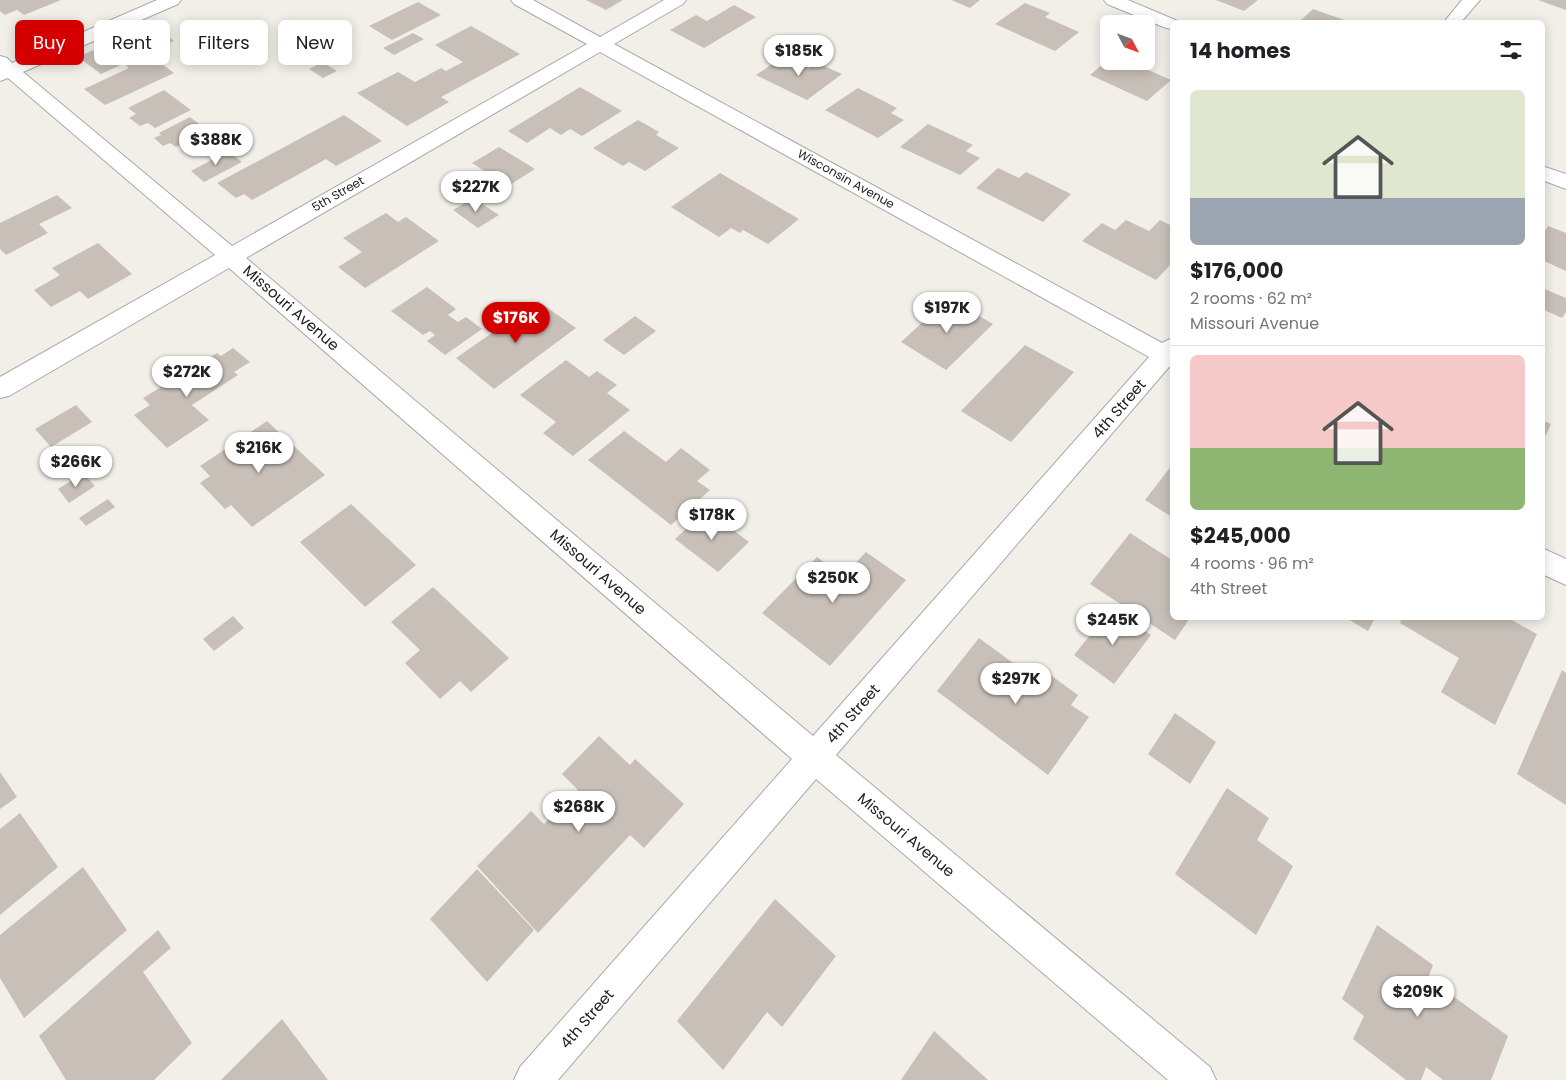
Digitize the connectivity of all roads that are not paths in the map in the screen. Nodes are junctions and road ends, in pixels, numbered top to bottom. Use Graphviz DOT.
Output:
graph roads {
  1 [pos="172,0"];
  2 [pos="520,0"];
  3 [pos="677,0"];
  4 [pos="1113,0"];
  5 [pos="1471,0"];
  6 [pos="1454,20"];
  7 [pos="1170,23"];
  8 [pos="599,44"];
  9 [pos="3,69"];
  10 [pos="1545,173"];
  11 [pos="1566,182"];
  12 [pos="230,256"];
  13 [pos="1170,354"];
  14 [pos="0,389"];
  15 [pos="1545,562"];
  16 [pos="1566,573"];
  17 [pos="815,758"];
  18 [pos="533,1080"];
  19 [pos="1197,1080"];
  1 -- 9 [label="street"];
  2 -- 8 [label="street, Wisconsin Avenue"];
  3 -- 8 [label="street, 5th Street"];
  4 -- 7 [label="street"];
  5 -- 6 [label="street"];
  8 -- 12 [label="street, 5th Street"];
  8 -- 13 [label="street, Wisconsin Avenue"];
  9 -- 12 [label="street, Missouri Avenue"];
  10 -- 11 [label="street"];
  12 -- 14 [label="street, 5th Street"];
  12 -- 17 [label="street, Missouri Avenue"];
  13 -- 17 [label="street, 4th Street"];
  15 -- 16 [label="street"];
  17 -- 18 [label="street, 4th Street"];
  17 -- 19 [label="street, Missouri Avenue"];
}
